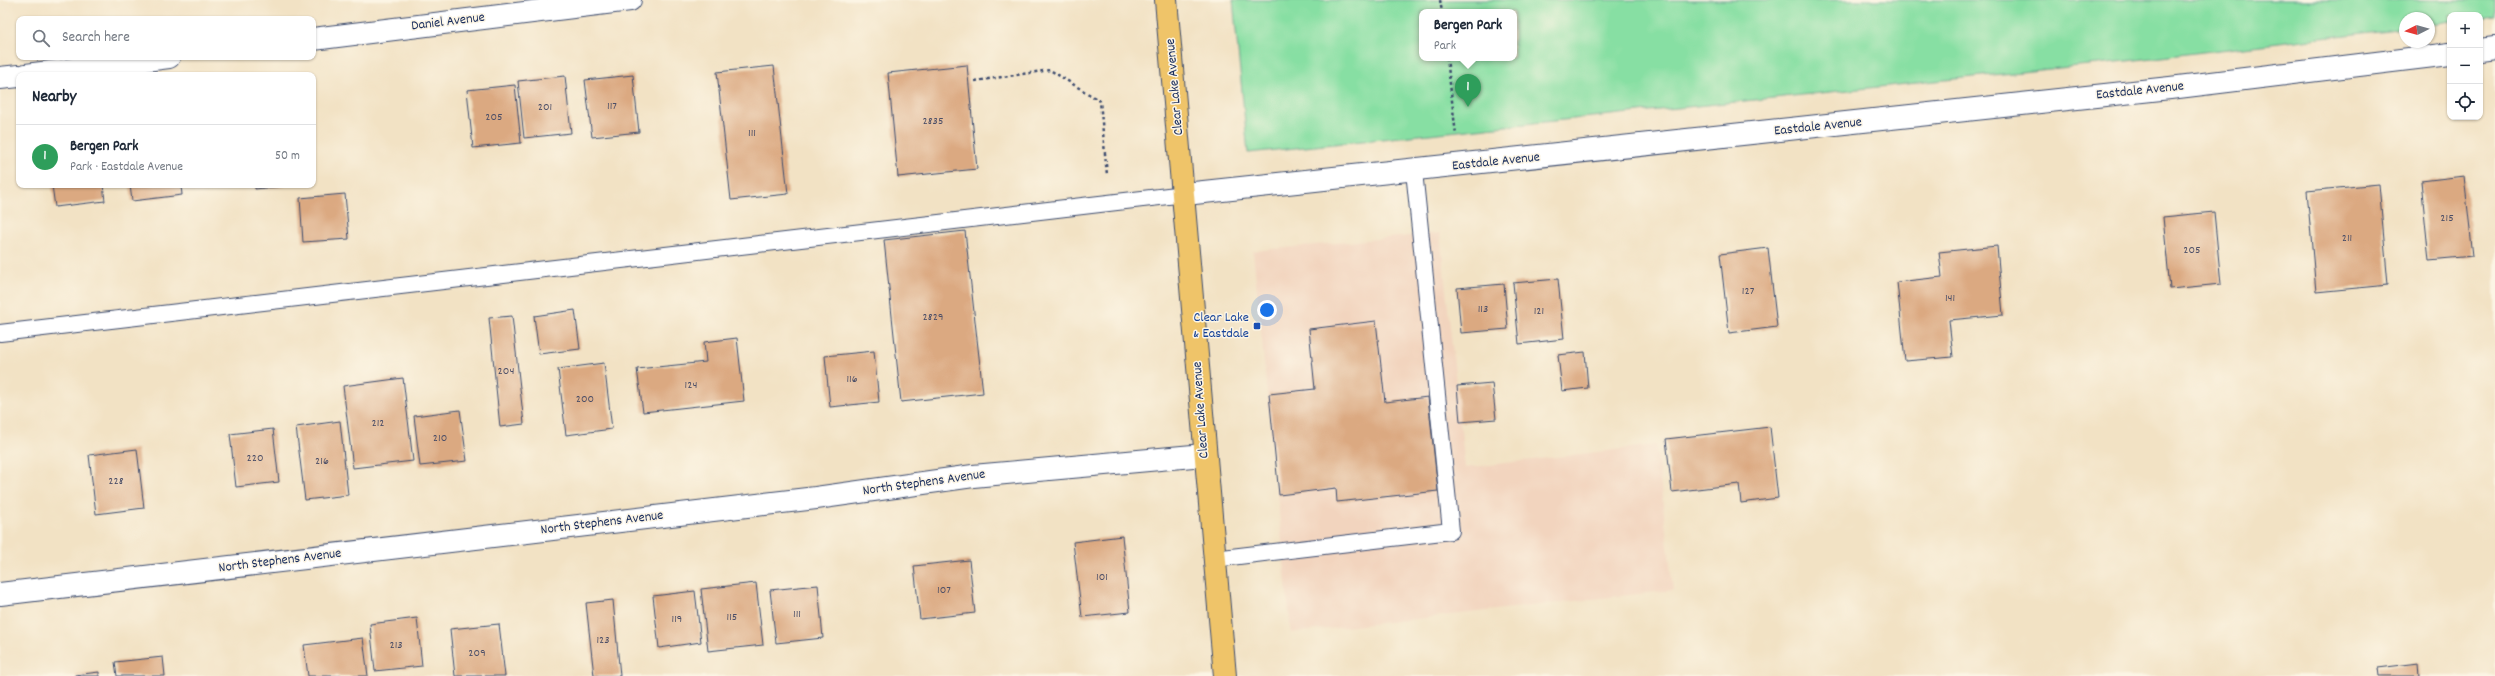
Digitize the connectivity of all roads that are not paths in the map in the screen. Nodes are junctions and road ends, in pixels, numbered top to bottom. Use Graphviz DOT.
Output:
graph roads {
  1 [pos="630,0"];
  2 [pos="1166,0"];
  3 [pos="316,39"];
  4 [pos="2495,48"];
  5 [pos="2483,50"];
  6 [pos="2447,54"];
  7 [pos="145,60"];
  8 [pos="50,72"];
  9 [pos="16,76"];
  10 [pos="0,78"];
  11 [pos="1414,171"];
  12 [pos="1185,194"];
  13 [pos="0,333"];
  14 [pos="1204,455"];
  15 [pos="1214,560"];
  16 [pos="0,594"];
  17 [pos="1225,676"];
  1 -- 3 [label="street, Daniel Avenue"];
  2 -- 12 [label="main road, Clear Lake Avenue"];
  4 -- 5 [label="street"];
  6 -- 11 [label="street, Eastdale Avenue"];
  7 -- 8 [label="street"];
  9 -- 10 [label="street"];
  11 -- 12 [label="street, Eastdale Avenue"];
  11 -- 15 [label="lane"];
  12 -- 13 [label="lane"];
  12 -- 14 [label="main road, Clear Lake Avenue"];
  14 -- 15 [label="main road, Clear Lake Avenue"];
  14 -- 16 [label="street, North Stephens Avenue"];
  15 -- 17 [label="main road, Clear Lake Avenue"];
}
